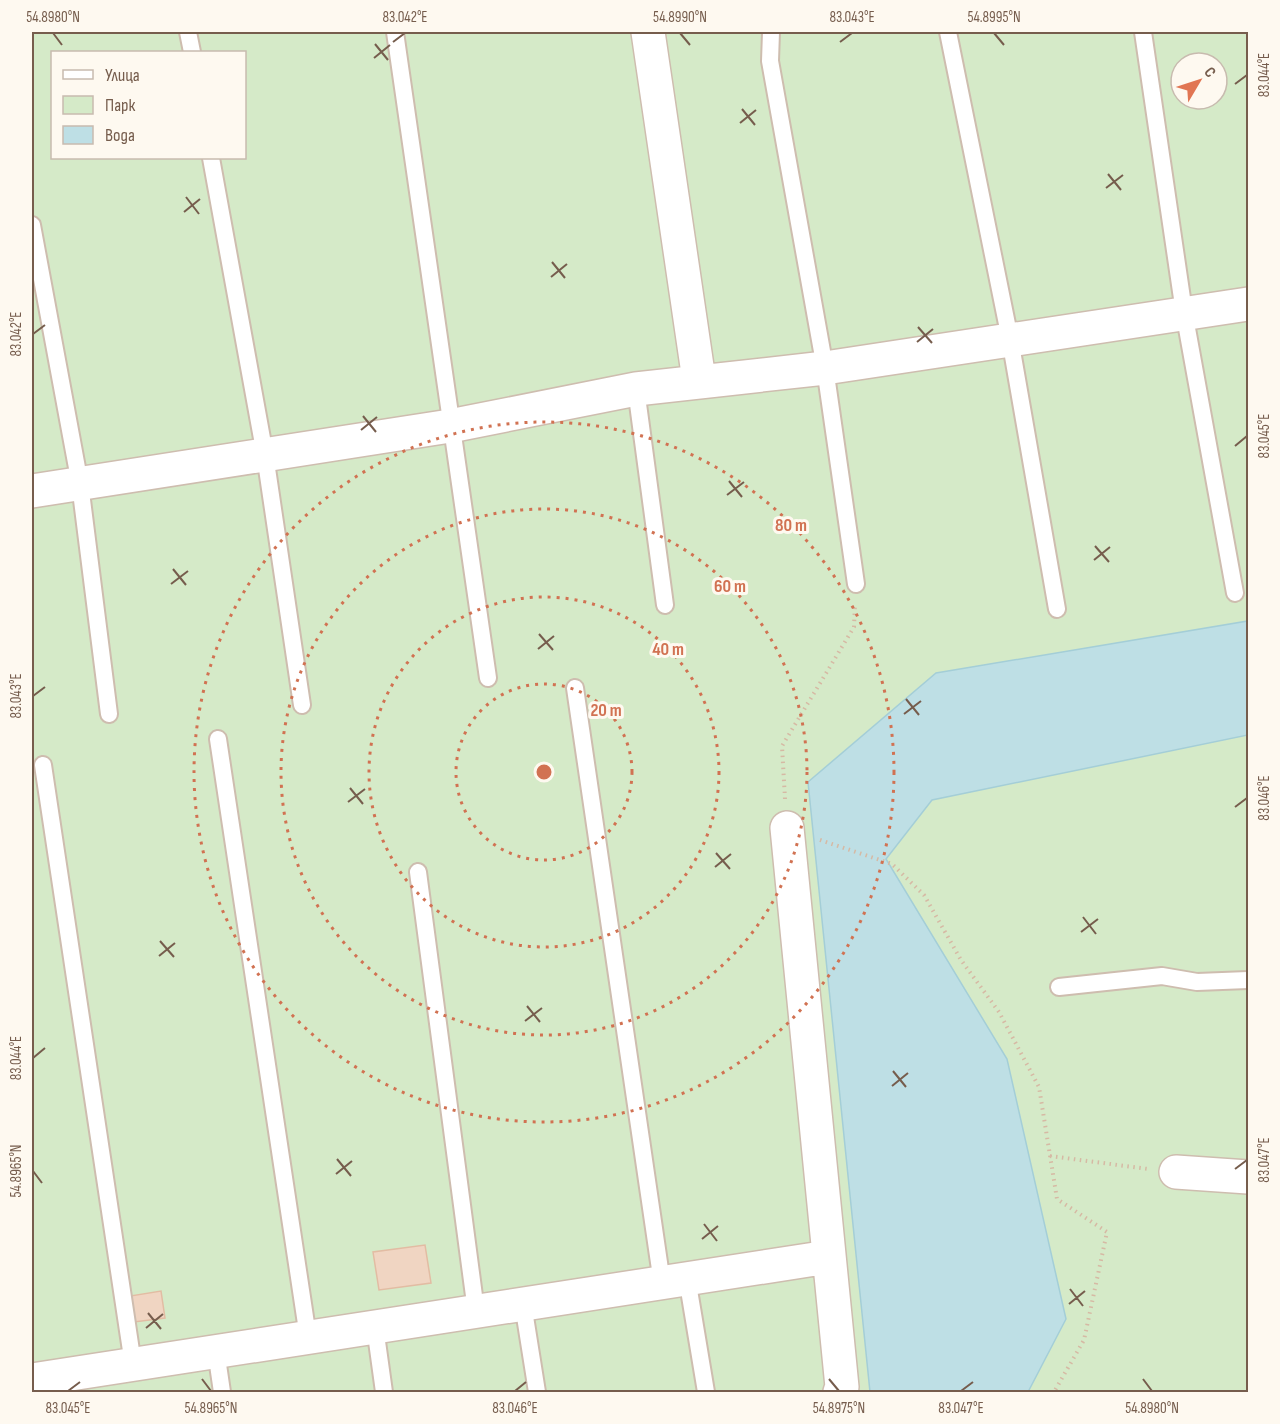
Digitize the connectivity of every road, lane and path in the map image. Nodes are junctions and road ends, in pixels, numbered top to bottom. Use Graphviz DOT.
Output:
graph roads {
  1 [pos="188,32"];
  2 [pos="395,32"];
  3 [pos="648,32"];
  4 [pos="771,32"];
  5 [pos="948,32"];
  6 [pos="1143,32"];
  7 [pos="192,51"];
  8 [pos="211,159"];
  9 [pos="32,225"];
  10 [pos="1248,304"];
  11 [pos="1184,312"];
  12 [pos="1010,339"];
  13 [pos="825,368"];
  14 [pos="699,380"];
  15 [pos="636,389"];
  16 [pos="450,426"];
  17 [pos="265,455"];
  18 [pos="80,484"];
  19 [pos="32,491"];
  20 [pos="856,584"];
  21 [pos="1235,593"];
  22 [pos="665,605"];
  23 [pos="1057,609"];
  24 [pos="854,627"];
  25 [pos="488,678"];
  26 [pos="575,688"];
  27 [pos="302,705"];
  28 [pos="109,714"];
  29 [pos="218,739"];
  30 [pos="43,765"];
  31 [pos="787,828"];
  32 [pos="418,872"];
  33 [pos="1248,980"];
  34 [pos="1059,987"];
  35 [pos="1050,1156"];
  36 [pos="1176,1173"];
  37 [pos="1248,1177"];
  38 [pos="828,1257"];
  39 [pos="674,1280"];
  40 [pos="523,1304"];
  41 [pos="476,1311"];
  42 [pos="375,1327"];
  43 [pos="308,1337"];
  44 [pos="216,1352"];
  45 [pos="133,1364"];
  46 [pos="43,1383"];
  47 [pos="222,1392"];
  48 [pos="384,1392"];
  49 [pos="537,1392"];
  50 [pos="706,1392"];
  51 [pos="840,1392"];
  52 [pos="1054,1392"];
  1 -- 7 [label="lane"];
  2 -- 16 [label="lane"];
  3 -- 14 [label="street"];
  4 -- 13 [label="lane"];
  5 -- 12 [label="lane"];
  6 -- 11 [label="lane"];
  8 -- 17 [label="lane"];
  9 -- 18 [label="lane"];
  10 -- 11 [label="street"];
  11 -- 12 [label="street"];
  11 -- 21 [label="lane"];
  12 -- 13 [label="street"];
  12 -- 23 [label="lane"];
  13 -- 14 [label="street"];
  13 -- 20 [label="lane"];
  14 -- 15 [label="street"];
  15 -- 16 [label="street"];
  15 -- 22 [label="lane"];
  16 -- 17 [label="street"];
  16 -- 25 [label="lane"];
  17 -- 18 [label="street"];
  17 -- 27 [label="lane"];
  18 -- 19 [label="street"];
  18 -- 28 [label="lane"];
  24 -- 31 [label="path"];
  26 -- 39 [label="lane"];
  29 -- 43 [label="lane"];
  30 -- 45 [label="lane"];
  31 -- 35 [label="path"];
  31 -- 38 [label="street"];
  32 -- 41 [label="lane"];
  33 -- 34 [label="lane"];
  35 -- 36 [label="path"];
  35 -- 52 [label="path"];
  36 -- 37 [label="street"];
  38 -- 39 [label="street"];
  38 -- 51 [label="street"];
  39 -- 40 [label="street"];
  39 -- 50 [label="lane"];
  40 -- 41 [label="street"];
  40 -- 49 [label="lane"];
  41 -- 42 [label="street"];
  42 -- 43 [label="street"];
  42 -- 48 [label="lane"];
  43 -- 44 [label="street"];
  44 -- 45 [label="street"];
  44 -- 47 [label="lane"];
  45 -- 46 [label="street"];
}
